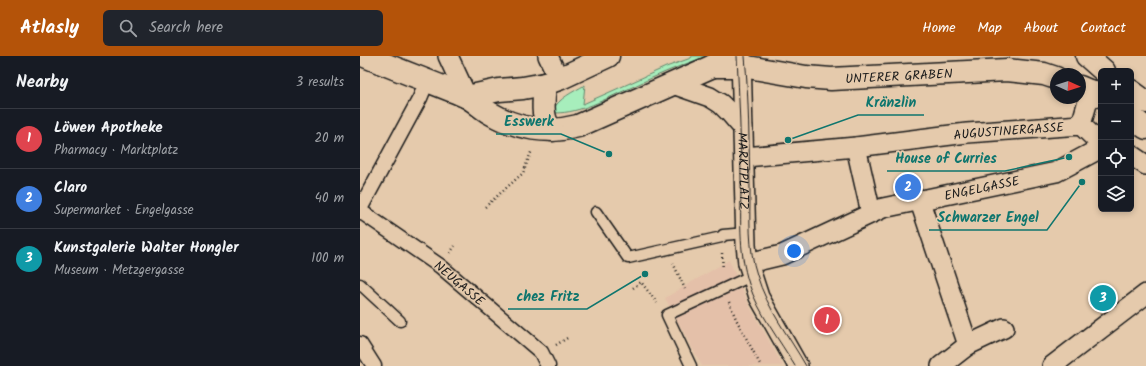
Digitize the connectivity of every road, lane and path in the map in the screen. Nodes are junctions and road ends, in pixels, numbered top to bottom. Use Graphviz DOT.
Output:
graph roads {
  1 [pos="365,56"];
  2 [pos="448,56"];
  3 [pos="548,56"];
  4 [pos="608,56"];
  5 [pos="1086,56"];
  6 [pos="739,59"];
  7 [pos="1100,68"];
  8 [pos="1050,76"];
  9 [pos="427,81"];
  10 [pos="552,81"];
  11 [pos="673,84"];
  12 [pos="1091,91"];
  13 [pos="1134,93"];
  14 [pos="467,97"];
  15 [pos="1146,102"];
  16 [pos="1134,119"];
  17 [pos="1081,125"];
  18 [pos="743,128"];
  19 [pos="1146,128"];
  20 [pos="552,130"];
  21 [pos="1098,141"];
  22 [pos="856,147"];
  23 [pos="532,149"];
  24 [pos="1098,150"];
  25 [pos="745,157"];
  26 [pos="1134,157"];
  27 [pos="1146,165"];
  28 [pos="919,200"];
  29 [pos="485,207"];
  30 [pos="360,210"];
  31 [pos="596,212"];
  32 [pos="871,213"];
  33 [pos="746,233"];
  34 [pos="722,237"];
  35 [pos="667,250"];
  36 [pos="749,269"];
  37 [pos="360,284"];
  38 [pos="683,284"];
  39 [pos="633,288"];
  40 [pos="724,289"];
  41 [pos="1146,294"];
  42 [pos="667,315"];
  43 [pos="400,321"];
  44 [pos="1004,328"];
  45 [pos="569,337"];
  46 [pos="562,342"];
  47 [pos="360,344"];
  48 [pos="968,345"];
  49 [pos="374,366"];
  50 [pos="548,366"];
  51 [pos="691,366"];
  52 [pos="761,366"];
  53 [pos="798,366"];
  54 [pos="941,366"];
  55 [pos="1052,366"];
  1 -- 9 [label="main road"];
  2 -- 14 [label="street"];
  3 -- 10 [label="street"];
  4 -- 10 [label="main road"];
  5 -- 7 [label="main road"];
  6 -- 8 [label="main road, UNTERER GRABEN"];
  6 -- 11 [label="main road, UNTERER GRABEN"];
  6 -- 18 [label="street, MARKTPLATZ"];
  9 -- 14 [label="main road"];
  9 -- 30 [label="street"];
  10 -- 14 [label="main road"];
  10 -- 20 [label="main road"];
  11 -- 18 [label="street"];
  11 -- 20 [label="main road"];
  12 -- 17 [label="street, AUGUSTINERGASSE"];
  13 -- 15 [label="main road"];
  14 -- 20 [label="main road"];
  16 -- 19 [label="main road"];
  17 -- 21 [label="street, AUGUSTINERGASSE"];
  17 -- 22 [label="street, AUGUSTINERGASSE"];
  18 -- 25 [label="street, MARKTPLATZ"];
  22 -- 25 [label="street, AUGUSTINERGASSE"];
  22 -- 32 [label="street"];
  23 -- 29 [label="path"];
  24 -- 28 [label="street, ENGELGASSE"];
  25 -- 33 [label="street, MARKTPLATZ"];
  26 -- 27 [label="street"];
  28 -- 32 [label="street, ENGELGASSE"];
  28 -- 48 [label="street"];
  30 -- 50 [label="street, NEUGASSE"];
  31 -- 35 [label="lane"];
  32 -- 36 [label="street, ENGELGASSE"];
  33 -- 34 [label="lane"];
  33 -- 36 [label="street, MARKTPLATZ"];
  34 -- 35 [label="lane"];
  34 -- 40 [label="path"];
  35 -- 38 [label="path"];
  36 -- 40 [label="lane"];
  36 -- 53 [label="street, MARKTPLATZ"];
  37 -- 43 [label="lane"];
  39 -- 42 [label="path"];
  40 -- 42 [label="lane"];
  40 -- 52 [label="path"];
  41 -- 55 [label="street"];
  42 -- 51 [label="lane"];
  44 -- 48 [label="street"];
  45 -- 46 [label="path"];
  47 -- 49 [label="street"];
  48 -- 54 [label="street"];
}
